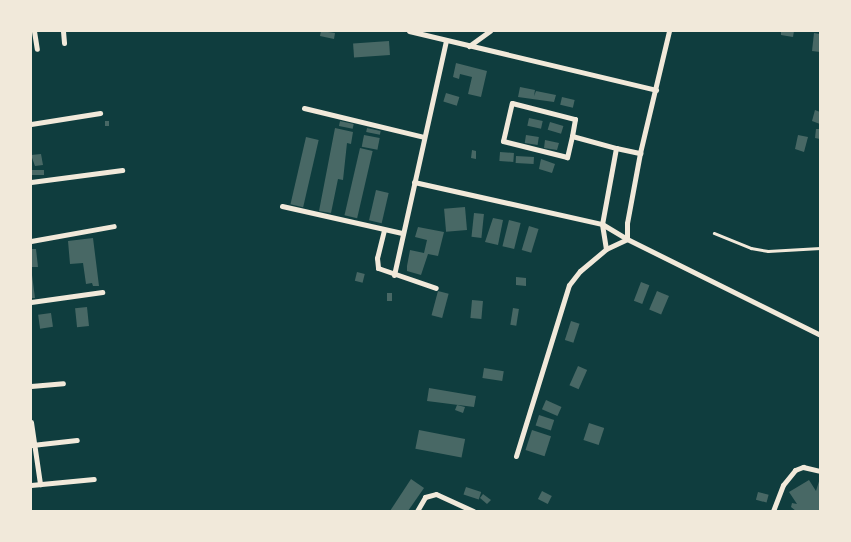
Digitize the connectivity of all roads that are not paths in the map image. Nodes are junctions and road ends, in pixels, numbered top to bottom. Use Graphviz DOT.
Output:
graph roads {
  1 [pos="34,31"];
  2 [pos="63,31"];
  3 [pos="409,31"];
  4 [pos="490,31"];
  5 [pos="669,31"];
  6 [pos="446,41"];
  7 [pos="64,43"];
  8 [pos="469,46"];
  9 [pos="37,49"];
  10 [pos="656,90"];
  11 [pos="304,108"];
  12 [pos="100,113"];
  13 [pos="31,124"];
  14 [pos="572,136"];
  15 [pos="424,137"];
  16 [pos="616,148"];
  17 [pos="640,153"];
  18 [pos="122,170"];
  19 [pos="31,182"];
  20 [pos="414,182"];
  21 [pos="282,206"];
  22 [pos="602,224"];
  23 [pos="114,226"];
  24 [pos="384,230"];
  25 [pos="402,233"];
  26 [pos="714,233"];
  27 [pos="627,239"];
  28 [pos="31,240"];
  29 [pos="820,248"];
  30 [pos="606,249"];
  31 [pos="394,275"];
  32 [pos="436,288"];
  33 [pos="102,292"];
  34 [pos="31,302"];
  35 [pos="820,335"];
  36 [pos="63,383"];
  37 [pos="31,386"];
  38 [pos="31,422"];
  39 [pos="77,440"];
  40 [pos="33,445"];
  41 [pos="516,456"];
  42 [pos="820,471"];
  43 [pos="94,478"];
  44 [pos="31,484"];
  45 [pos="40,484"];
  46 [pos="417,511"];
  47 [pos="473,511"];
  48 [pos="773,511"];
  1 -- 9 [label="street"];
  2 -- 7 [label="street"];
  3 -- 6 [label="street"];
  4 -- 8 [label="street"];
  5 -- 10 [label="street"];
  6 -- 8 [label="street"];
  6 -- 15 [label="street"];
  8 -- 10 [label="street"];
  10 -- 17 [label="street"];
  11 -- 15 [label="street"];
  12 -- 13 [label="street"];
  14 -- 14 [label="street"];
  14 -- 16 [label="street"];
  15 -- 20 [label="street"];
  16 -- 17 [label="street"];
  16 -- 22 [label="street"];
  17 -- 27 [label="street"];
  18 -- 19 [label="street"];
  20 -- 22 [label="street"];
  20 -- 25 [label="street"];
  21 -- 24 [label="street"];
  22 -- 27 [label="street"];
  22 -- 30 [label="street"];
  23 -- 28 [label="street"];
  24 -- 25 [label="street"];
  24 -- 31 [label="street"];
  25 -- 31 [label="street"];
  26 -- 29 [label="lane"];
  27 -- 30 [label="street"];
  27 -- 35 [label="street"];
  30 -- 41 [label="street"];
  31 -- 32 [label="street"];
  33 -- 34 [label="street"];
  36 -- 37 [label="street"];
  38 -- 40 [label="street"];
  39 -- 40 [label="street"];
  40 -- 45 [label="street"];
  42 -- 48 [label="street"];
  43 -- 45 [label="street"];
  44 -- 45 [label="street"];
  46 -- 47 [label="street"];
}
